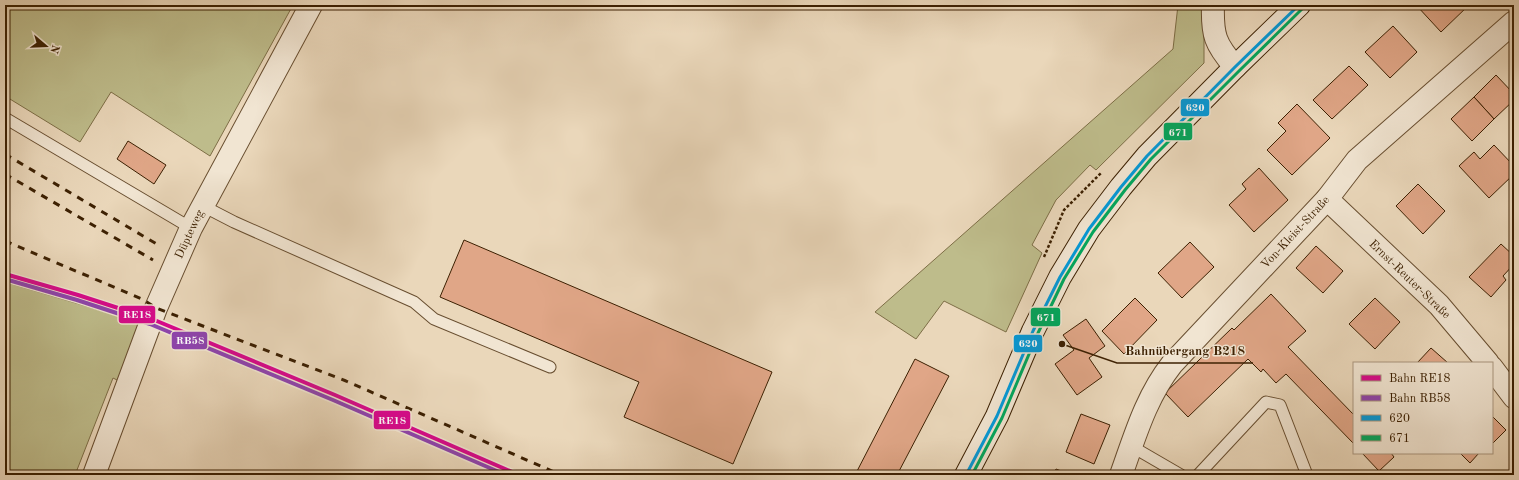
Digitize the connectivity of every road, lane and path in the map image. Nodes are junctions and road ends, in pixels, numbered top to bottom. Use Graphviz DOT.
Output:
graph roads {
  1 [pos="311,5"];
  2 [pos="1213,5"];
  3 [pos="1299,5"];
  4 [pos="1514,22"];
  5 [pos="1235,68"];
  6 [pos="5,118"];
  7 [pos="1327,199"];
  8 [pos="203,206"];
  9 [pos="191,228"];
  10 [pos="1487,362"];
  11 [pos="550,367"];
  12 [pos="1493,369"];
  13 [pos="1514,397"];
  14 [pos="1131,446"];
  15 [pos="94,475"];
  16 [pos="966,475"];
  17 [pos="1121,475"];
  18 [pos="1181,475"];
  19 [pos="1198,475"];
  20 [pos="1307,475"];
  1 -- 8 [label="street, Düpteweg"];
  2 -- 5 [label="street"];
  3 -- 5 [label="street"];
  4 -- 7 [label="street, Von-Kleist-Straße"];
  5 -- 16 [label="street"];
  6 -- 9 [label="lane"];
  7 -- 10 [label="street, Ernst-Reuter-Straße"];
  7 -- 14 [label="street, Von-Kleist-Straße"];
  8 -- 9 [label="street, Düpteweg"];
  8 -- 11 [label="lane"];
  9 -- 15 [label="street, Düpteweg"];
  12 -- 13 [label="street"];
  14 -- 17 [label="street, Von-Kleist-Straße"];
  14 -- 18 [label="lane"];
  19 -- 20 [label="lane"];
}
